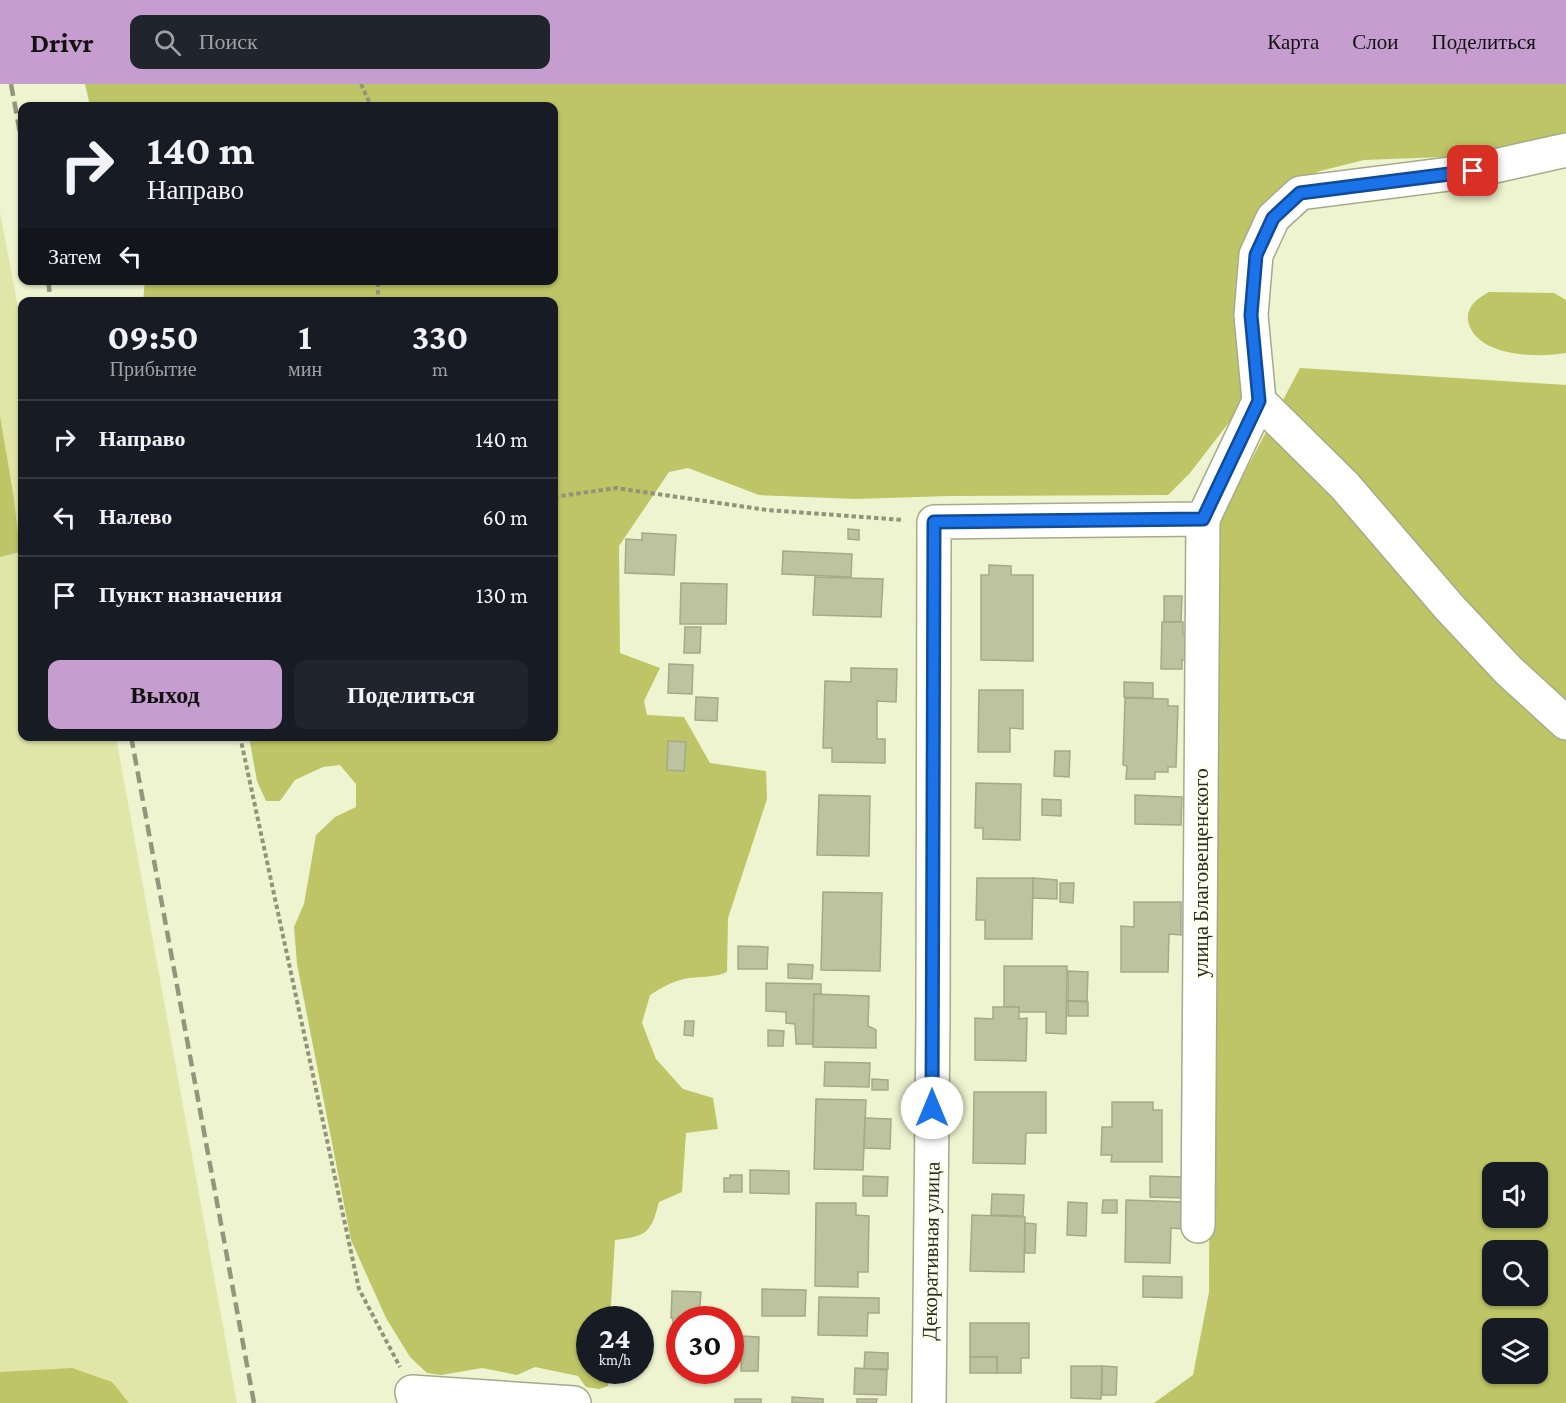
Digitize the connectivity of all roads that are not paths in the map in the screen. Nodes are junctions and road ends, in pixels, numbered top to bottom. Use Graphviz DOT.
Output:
graph roads {
  1 [pos="1566,150"];
  2 [pos="1259,401"];
  3 [pos="1203,519"];
  4 [pos="1566,723"];
  5 [pos="1198,1227"];
  6 [pos="413,1397"];
  7 [pos="574,1403"];
  8 [pos="929,1403"];
  1 -- 2 [label="street"];
  2 -- 3 [label="street"];
  2 -- 4 [label="street"];
  3 -- 5 [label="street, улица Благовещенского"];
  3 -- 8 [label="street, Декоративная улица"];
  6 -- 7 [label="street"];
}
